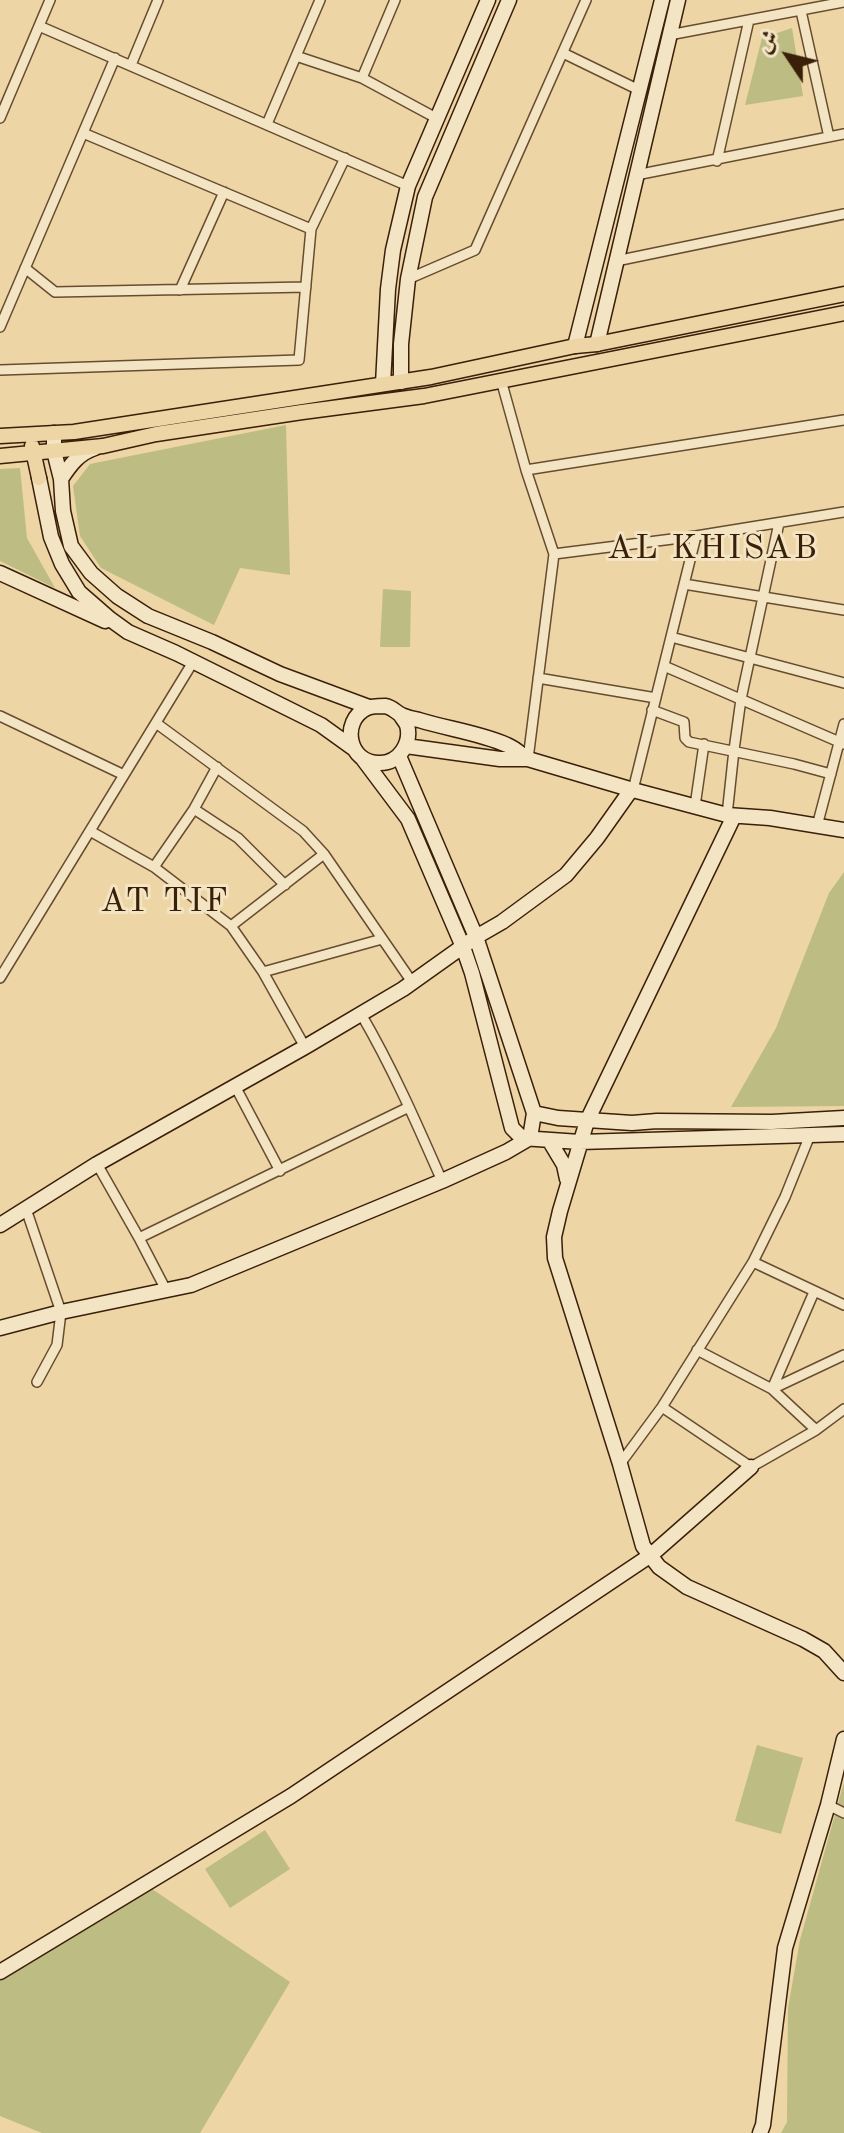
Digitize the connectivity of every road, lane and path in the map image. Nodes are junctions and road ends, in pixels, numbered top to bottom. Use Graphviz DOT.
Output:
graph roads {
  1 [pos="50,0"];
  2 [pos="158,0"];
  3 [pos="320,0"];
  4 [pos="395,0"];
  5 [pos="488,0"];
  6 [pos="509,0"];
  7 [pos="586,0"];
  8 [pos="662,0"];
  9 [pos="678,0"];
  10 [pos="844,2"];
  11 [pos="801,11"];
  12 [pos="749,20"];
  13 [pos="39,26"];
  14 [pos="669,35"];
  15 [pos="563,53"];
  16 [pos="296,56"];
  17 [pos="115,58"];
  18 [pos="131,65"];
  19 [pos="362,78"];
  20 [pos="639,90"];
  21 [pos="0,118"];
  22 [pos="438,119"];
  23 [pos="267,124"];
  24 [pos="83,133"];
  25 [pos="844,134"];
  26 [pos="829,137"];
  27 [pos="345,158"];
  28 [pos="717,161"];
  29 [pos="636,175"];
  30 [pos="408,186"];
  31 [pos="224,192"];
  32 [pos="844,214"];
  33 [pos="311,229"];
  34 [pos="616,261"];
  35 [pos="25,268"];
  36 [pos="408,279"];
  37 [pos="306,287"];
  38 [pos="180,290"];
  39 [pos="844,294"];
  40 [pos="844,313"];
  41 [pos="0,327"];
  42 [pos="597,344"];
  43 [pos="575,346"];
  44 [pos="0,370"];
  45 [pos="501,380"];
  46 [pos="401,382"];
  47 [pos="383,384"];
  48 [pos="844,420"];
  49 [pos="54,433"];
  50 [pos="27,435"];
  51 [pos="0,436"];
  52 [pos="103,446"];
  53 [pos="54,451"];
  54 [pos="35,453"];
  55 [pos="0,456"];
  56 [pos="526,470"];
  57 [pos="61,479"];
  58 [pos="844,512"];
  59 [pos="779,523"];
  60 [pos="696,536"];
  61 [pos="554,554"];
  62 [pos="0,573"];
  63 [pos="684,584"];
  64 [pos="762,598"];
  65 [pos="844,610"];
  66 [pos="128,632"];
  67 [pos="671,637"];
  68 [pos="750,658"];
  69 [pos="193,662"];
  70 [pos="664,666"];
  71 [pos="538,678"];
  72 [pos="844,683"];
  73 [pos="656,698"];
  74 [pos="741,699"];
  75 [pos="369,707"];
  76 [pos="652,710"];
  77 [pos="400,714"];
  78 [pos="1,719"];
  79 [pos="156,723"];
  80 [pos="844,724"];
  81 [pos="842,743"];
  82 [pos="704,744"];
  83 [pos="734,750"];
  84 [pos="402,751"];
  85 [pos="358,754"];
  86 [pos="528,759"];
  87 [pos="217,767"];
  88 [pos="831,774"];
  89 [pos="124,775"];
  90 [pos="632,790"];
  91 [pos="695,806"];
  92 [pos="194,809"];
  93 [pos="730,816"];
  94 [pos="817,826"];
  95 [pos="844,830"];
  96 [pos="90,831"];
  97 [pos="324,854"];
  98 [pos="154,867"];
  99 [pos="285,885"];
  100 [pos="231,926"];
  101 [pos="476,937"];
  102 [pos="382,939"];
  103 [pos="463,947"];
  104 [pos="263,972"];
  105 [pos="0,978"];
  106 [pos="412,982"];
  107 [pos="361,1014"];
  108 [pos="305,1047"];
  109 [pos="235,1086"];
  110 [pos="409,1107"];
  111 [pos="534,1113"];
  112 [pos="844,1118"];
  113 [pos="587,1121"];
  114 [pos="844,1134"];
  115 [pos="810,1135"];
  116 [pos="530,1138"];
  117 [pos="549,1140"];
  118 [pos="580,1142"];
  119 [pos="97,1164"];
  120 [pos="280,1171"];
  121 [pos="442,1181"];
  122 [pos="568,1182"];
  123 [pos="26,1209"];
  124 [pos="0,1225"];
  125 [pos="139,1238"];
  126 [pos="753,1262"];
  127 [pos="166,1290"];
  128 [pos="814,1292"];
  129 [pos="844,1305"];
  130 [pos="61,1312"];
  131 [pos="0,1328"];
  132 [pos="697,1350"];
  133 [pos="844,1355"];
  134 [pos="37,1382"];
  135 [pos="772,1389"];
  136 [pos="662,1407"];
  137 [pos="844,1409"];
  138 [pos="816,1430"];
  139 [pos="620,1464"];
  140 [pos="751,1467"];
  141 [pos="651,1555"];
  142 [pos="844,1673"];
  143 [pos="844,1739"];
  144 [pos="828,1805"];
  145 [pos="844,1813"];
  146 [pos="0,1972"];
  147 [pos="760,2133"];
  1 -- 13 [label="street"];
  2 -- 18 [label="street"];
  3 -- 16 [label="street"];
  4 -- 19 [label="street"];
  5 -- 22 [label="main road"];
  6 -- 36 [label="main road"];
  7 -- 15 [label="street"];
  8 -- 20 [label="main road"];
  9 -- 14 [label="main road"];
  10 -- 11 [label="street"];
  11 -- 12 [label="street"];
  11 -- 26 [label="street"];
  12 -- 14 [label="street"];
  12 -- 28 [label="street"];
  13 -- 17 [label="street"];
  13 -- 21 [label="street"];
  14 -- 29 [label="main road"];
  15 -- 20 [label="street"];
  15 -- 36 [label="street"];
  16 -- 19 [label="street"];
  16 -- 23 [label="street"];
  17 -- 18 [label="street"];
  17 -- 24 [label="street"];
  18 -- 23 [label="street"];
  19 -- 22 [label="street"];
  20 -- 43 [label="main road"];
  22 -- 30 [label="main road"];
  23 -- 27 [label="street"];
  24 -- 31 [label="street"];
  24 -- 35 [label="street"];
  25 -- 26 [label="street"];
  26 -- 28 [label="street"];
  27 -- 30 [label="street"];
  27 -- 33 [label="street"];
  28 -- 29 [label="street"];
  29 -- 34 [label="main road"];
  30 -- 47 [label="main road"];
  31 -- 33 [label="street"];
  31 -- 38 [label="street"];
  32 -- 34 [label="street"];
  33 -- 37 [label="street"];
  34 -- 42 [label="main road"];
  35 -- 38 [label="street"];
  35 -- 41 [label="street"];
  36 -- 46 [label="main road"];
  37 -- 38 [label="street"];
  37 -- 44 [label="street"];
  39 -- 42 [label="main road"];
  40 -- 45 [label="main road"];
  42 -- 43 [label="main road"];
  43 -- 46 [label="main road"];
  45 -- 52 [label="main road"];
  45 -- 56 [label="street"];
  46 -- 47 [label="main road"];
  47 -- 49 [label="main road"];
  48 -- 56 [label="street"];
  49 -- 50 [label="main road"];
  49 -- 53 [label="main road"];
  50 -- 51 [label="main road"];
  50 -- 54 [label="main road"];
  52 -- 53 [label="main road"];
  52 -- 57 [label="main road"];
  53 -- 54 [label="main road"];
  53 -- 57 [label="main road"];
  54 -- 55 [label="main road"];
  54 -- 66 [label="main road"];
  56 -- 61 [label="street"];
  57 -- 75 [label="main road"];
  58 -- 59 [label="street"];
  59 -- 60 [label="street"];
  59 -- 64 [label="street"];
  60 -- 61 [label="street"];
  60 -- 63 [label="street"];
  61 -- 71 [label="street"];
  62 -- 66 [label="main road"];
  63 -- 64 [label="street"];
  63 -- 67 [label="street"];
  64 -- 65 [label="street"];
  64 -- 68 [label="street"];
  66 -- 69 [label="main road"];
  67 -- 68 [label="street"];
  67 -- 70 [label="street"];
  68 -- 72 [label="street"];
  68 -- 74 [label="street"];
  69 -- 79 [label="street"];
  69 -- 85 [label="main road"];
  70 -- 73 [label="street"];
  70 -- 74 [label="street"];
  71 -- 73 [label="street"];
  71 -- 86 [label="street"];
  73 -- 76 [label="street"];
  74 -- 81 [label="street"];
  74 -- 83 [label="street"];
  75 -- 77 [label="main road"];
  75 -- 85 [label="main road"];
  76 -- 82 [label="street"];
  76 -- 90 [label="street"];
  77 -- 84 [label="main road"];
  77 -- 86 [label="main road"];
  78 -- 89 [label="street"];
  79 -- 87 [label="street"];
  79 -- 89 [label="street"];
  80 -- 81 [label="street"];
  81 -- 88 [label="street"];
  82 -- 83 [label="street"];
  82 -- 91 [label="street"];
  83 -- 88 [label="street"];
  83 -- 93 [label="street"];
  84 -- 85 [label="main road"];
  84 -- 86 [label="main road"];
  84 -- 101 [label="main road"];
  85 -- 103 [label="main road"];
  86 -- 90 [label="main road"];
  87 -- 92 [label="street"];
  87 -- 97 [label="street"];
  88 -- 94 [label="street"];
  89 -- 96 [label="street"];
  90 -- 91 [label="main road"];
  90 -- 101 [label="main road"];
  91 -- 93 [label="main road"];
  92 -- 98 [label="street"];
  92 -- 99 [label="street"];
  93 -- 94 [label="main road"];
  93 -- 113 [label="main road"];
  94 -- 95 [label="main road"];
  96 -- 98 [label="street"];
  96 -- 105 [label="street"];
  97 -- 99 [label="street"];
  97 -- 102 [label="street"];
  98 -- 100 [label="street"];
  99 -- 100 [label="street"];
  100 -- 104 [label="street"];
  101 -- 103 [label="main road"];
  101 -- 111 [label="main road"];
  102 -- 104 [label="street"];
  102 -- 106 [label="street"];
  103 -- 106 [label="main road"];
  103 -- 116 [label="main road"];
  104 -- 108 [label="street"];
  106 -- 107 [label="main road"];
  107 -- 108 [label="main road"];
  107 -- 110 [label="street"];
  108 -- 109 [label="main road"];
  109 -- 119 [label="main road"];
  109 -- 120 [label="street"];
  110 -- 120 [label="street"];
  110 -- 121 [label="street"];
  111 -- 113 [label="main road"];
  111 -- 116 [label="main road"];
  112 -- 113 [label="main road"];
  113 -- 118 [label="main road"];
  114 -- 115 [label="main road"];
  115 -- 118 [label="main road"];
  115 -- 126 [label="street"];
  116 -- 117 [label="main road"];
  116 -- 121 [label="main road"];
  117 -- 118 [label="main road"];
  117 -- 122 [label="main road"];
  118 -- 122 [label="main road"];
  119 -- 123 [label="main road"];
  119 -- 125 [label="street"];
  120 -- 125 [label="street"];
  121 -- 127 [label="main road"];
  122 -- 139 [label="main road"];
  123 -- 124 [label="main road"];
  123 -- 130 [label="street"];
  125 -- 127 [label="street"];
  126 -- 128 [label="street"];
  126 -- 132 [label="street"];
  127 -- 130 [label="main road"];
  128 -- 129 [label="street"];
  128 -- 135 [label="street"];
  130 -- 131 [label="main road"];
  130 -- 134 [label="street"];
  132 -- 135 [label="street"];
  132 -- 136 [label="street"];
  133 -- 135 [label="street"];
  135 -- 138 [label="street"];
  136 -- 139 [label="street"];
  136 -- 140 [label="street"];
  137 -- 138 [label="street"];
  138 -- 140 [label="street"];
  139 -- 141 [label="main road"];
  140 -- 141 [label="main road"];
  141 -- 142 [label="main road"];
  141 -- 146 [label="main road"];
  143 -- 144 [label="main road"];
  144 -- 145 [label="street"];
  144 -- 147 [label="main road"];
}
